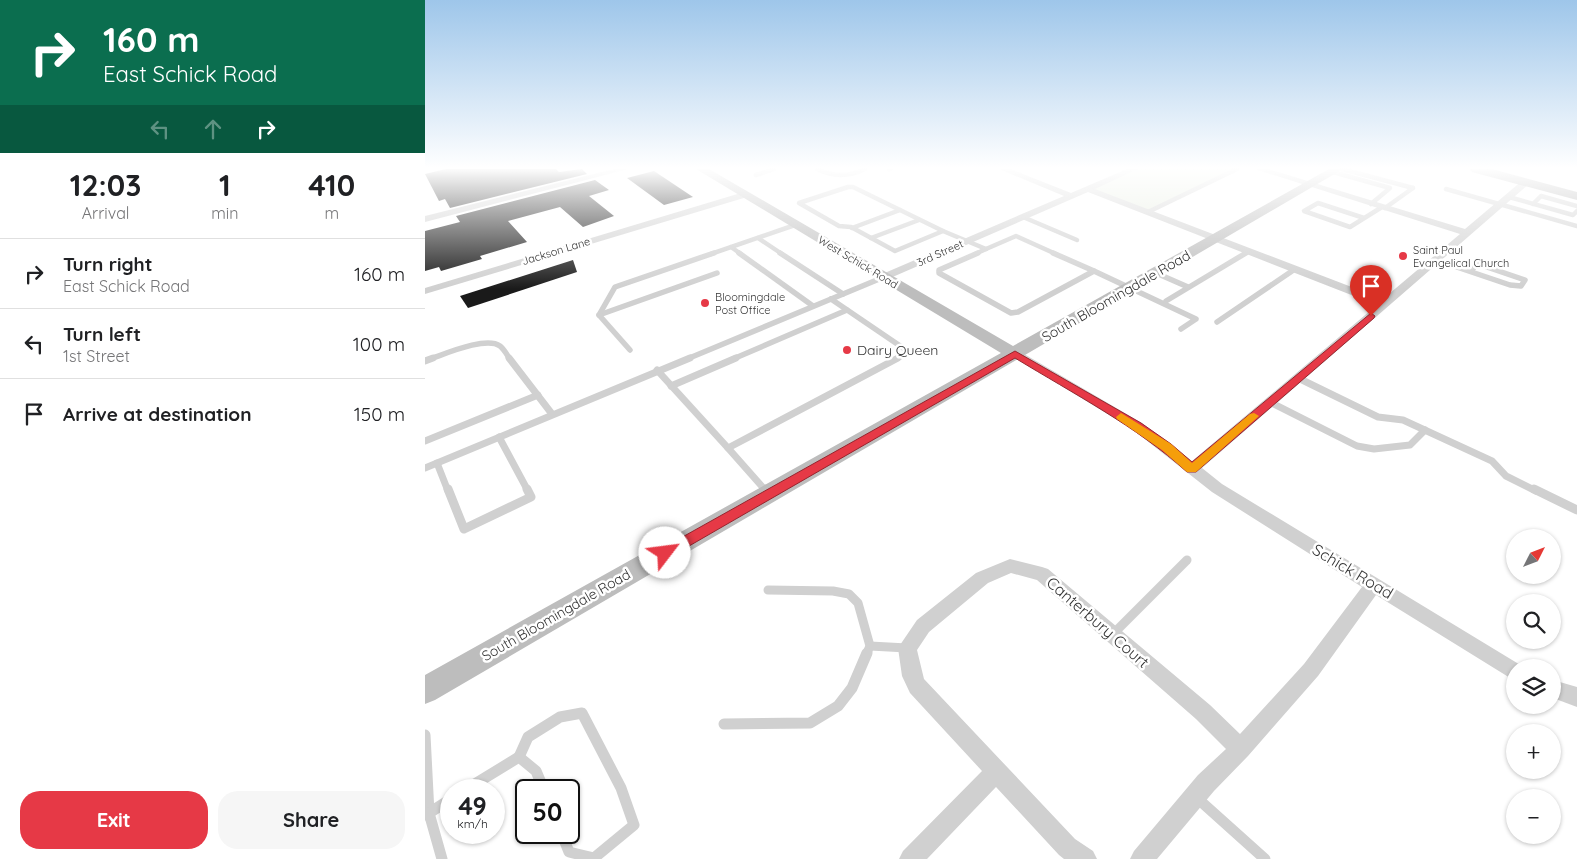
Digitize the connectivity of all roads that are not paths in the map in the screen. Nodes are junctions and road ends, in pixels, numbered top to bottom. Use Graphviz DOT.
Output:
graph roads {
  1 [pos="468,209"];
  2 [pos="697,209"];
  3 [pos="768,209"];
  4 [pos="810,209"];
  5 [pos="1041,209"];
  6 [pos="1139,209"];
  7 [pos="1153,209"];
  8 [pos="1267,209"];
  9 [pos="1308,209"];
  10 [pos="1336,209"];
  11 [pos="1382,209"];
  12 [pos="1388,209"];
  13 [pos="1495,209"];
  14 [pos="1530,209"];
  15 [pos="1551,209"];
  16 [pos="900,210"];
  17 [pos="1147,212"];
  18 [pos="1573,215"];
  19 [pos="1023,217"];
  20 [pos="1364,218"];
  21 [pos="425,220"];
  22 [pos="919,220"];
  23 [pos="1577,220"];
  24 [pos="1565,222"];
  25 [pos="795,225"];
  26 [pos="1577,226"];
  27 [pos="852,228"];
  28 [pos="943,231"];
  29 [pos="1467,233"];
  30 [pos="757,238"];
  31 [pos="871,238"];
  32 [pos="1216,238"];
  33 [pos="1077,240"];
  34 [pos="968,241"];
  35 [pos="731,247"];
  36 [pos="985,249"];
  37 [pos="1249,251"];
  38 [pos="1436,260"];
  39 [pos="1295,269"];
  40 [pos="1094,271"];
  41 [pos="1471,271"];
  42 [pos="717,272"];
  43 [pos="1155,273"];
  44 [pos="884,277"];
  45 [pos="1188,287"];
  46 [pos="1130,288"];
  47 [pos="425,291"];
  48 [pos="843,294"];
  49 [pos="831,298"];
  50 [pos="1166,301"];
  51 [pos="1385,304"];
  52 [pos="813,306"];
  53 [pos="847,310"];
  54 [pos="599,315"];
  55 [pos="1217,322"];
  56 [pos="1181,329"];
  57 [pos="630,350"];
  58 [pos="1015,354"];
  59 [pos="425,361"];
  60 [pos="657,370"];
  61 [pos="1298,378"];
  62 [pos="671,386"];
  63 [pos="538,395"];
  64 [pos="1270,402"];
  65 [pos="552,414"];
  66 [pos="1425,430"];
  67 [pos="499,437"];
  68 [pos="425,441"];
  69 [pos="728,448"];
  70 [pos="437,463"];
  71 [pos="425,468"];
  72 [pos="1191,469"];
  73 [pos="769,494"];
  74 [pos="1577,510"];
  75 [pos="1187,560"];
  76 [pos="1374,584"];
  77 [pos="768,590"];
  78 [pos="1113,635"];
  79 [pos="870,646"];
  80 [pos="907,648"];
  81 [pos="1506,666"];
  82 [pos="425,690"];
  83 [pos="1561,692"];
  84 [pos="1577,697"];
  85 [pos="724,724"];
  86 [pos="425,735"];
  87 [pos="1241,749"];
  88 [pos="519,757"];
  89 [pos="997,771"];
  90 [pos="483,779"];
  91 [pos="540,779"];
  92 [pos="1195,796"];
  93 [pos="440,806"];
  94 [pos="427,814"];
  95 [pos="566,844"];
  96 [pos="442,859"];
  97 [pos="911,859"];
  98 [pos="1085,859"];
  99 [pos="1142,859"];
  100 [pos="1265,859"];
  1 -- 21 [label="street"];
  2 -- 47 [label="street, Jackson Lane"];
  3 -- 25 [label="main road, West Schick Road"];
  4 -- 27 [label="lane"];
  5 -- 19 [label="street, 3rd Street"];
  6 -- 17 [label="street"];
  7 -- 17 [label="lane"];
  8 -- 32 [label="main road, South Bloomingdale Road"];
  9 -- 20 [label="lane"];
  10 -- 20 [label="lane"];
  11 -- 20 [label="lane"];
  12 -- 29 [label="street"];
  13 -- 29 [label="street"];
  14 -- 24 [label="lane"];
  15 -- 18 [label="lane"];
  16 -- 22 [label="lane"];
  16 -- 27 [label="lane"];
  17 -- 32 [label="street"];
  18 -- 23 [label="lane"];
  18 -- 24 [label="lane"];
  19 -- 33 [label="lane"];
  19 -- 34 [label="street, 3rd Street"];
  22 -- 28 [label="lane"];
  22 -- 31 [label="lane"];
  24 -- 26 [label="lane"];
  25 -- 30 [label="lane"];
  25 -- 44 [label="main road, West Schick Road"];
  27 -- 31 [label="lane"];
  28 -- 31 [label="lane"];
  28 -- 34 [label="lane"];
  29 -- 38 [label="street"];
  30 -- 35 [label="lane"];
  30 -- 48 [label="lane"];
  32 -- 37 [label="street"];
  32 -- 43 [label="main road, South Bloomingdale Road"];
  34 -- 36 [label="lane"];
  34 -- 44 [label="street, 3rd Street"];
  35 -- 52 [label="lane"];
  35 -- 54 [label="lane"];
  36 -- 40 [label="lane"];
  36 -- 40 [label="lane"];
  37 -- 39 [label="street"];
  37 -- 45 [label="lane"];
  38 -- 41 [label="lane"];
  38 -- 51 [label="street"];
  39 -- 51 [label="street"];
  39 -- 55 [label="lane"];
  40 -- 46 [label="lane"];
  41 -- 41 [label="lane"];
  42 -- 54 [label="lane"];
  43 -- 45 [label="lane"];
  43 -- 46 [label="main road, South Bloomingdale Road"];
  44 -- 48 [label="lane"];
  44 -- 58 [label="main road, West Schick Road"];
  45 -- 50 [label="lane"];
  46 -- 56 [label="lane"];
  46 -- 58 [label="main road, South Bloomingdale Road"];
  48 -- 49 [label="lane"];
  49 -- 52 [label="lane"];
  49 -- 53 [label="lane"];
  51 -- 61 [label="street"];
  52 -- 60 [label="lane"];
  53 -- 62 [label="lane"];
  53 -- 69 [label="lane"];
  54 -- 57 [label="lane"];
  58 -- 72 [label="street, Schick Road"];
  58 -- 73 [label="main road, South Bloomingdale Road"];
  59 -- 63 [label="lane"];
  60 -- 62 [label="lane"];
  60 -- 65 [label="lane"];
  61 -- 64 [label="street"];
  61 -- 66 [label="lane"];
  62 -- 69 [label="lane"];
  63 -- 65 [label="lane"];
  63 -- 68 [label="lane"];
  64 -- 66 [label="lane"];
  64 -- 72 [label="street"];
  65 -- 67 [label="lane"];
  66 -- 74 [label="lane"];
  67 -- 70 [label="lane"];
  67 -- 70 [label="lane"];
  69 -- 73 [label="lane"];
  70 -- 71 [label="lane"];
  72 -- 76 [label="street, Schick Road"];
  73 -- 82 [label="main road, South Bloomingdale Road"];
  75 -- 78 [label="lane"];
  76 -- 81 [label="street, Schick Road"];
  76 -- 87 [label="street"];
  77 -- 79 [label="lane"];
  78 -- 80 [label="street, Canterbury Court"];
  78 -- 87 [label="street, Canterbury Court"];
  79 -- 80 [label="lane"];
  79 -- 85 [label="lane"];
  80 -- 89 [label="street"];
  83 -- 84 [label="street"];
  86 -- 94 [label="lane"];
  87 -- 92 [label="street"];
  88 -- 90 [label="lane"];
  88 -- 91 [label="lane"];
  88 -- 95 [label="lane"];
  89 -- 97 [label="street"];
  89 -- 98 [label="street"];
  92 -- 99 [label="street"];
  92 -- 100 [label="lane"];
  93 -- 94 [label="lane"];
  94 -- 96 [label="lane"];
}
